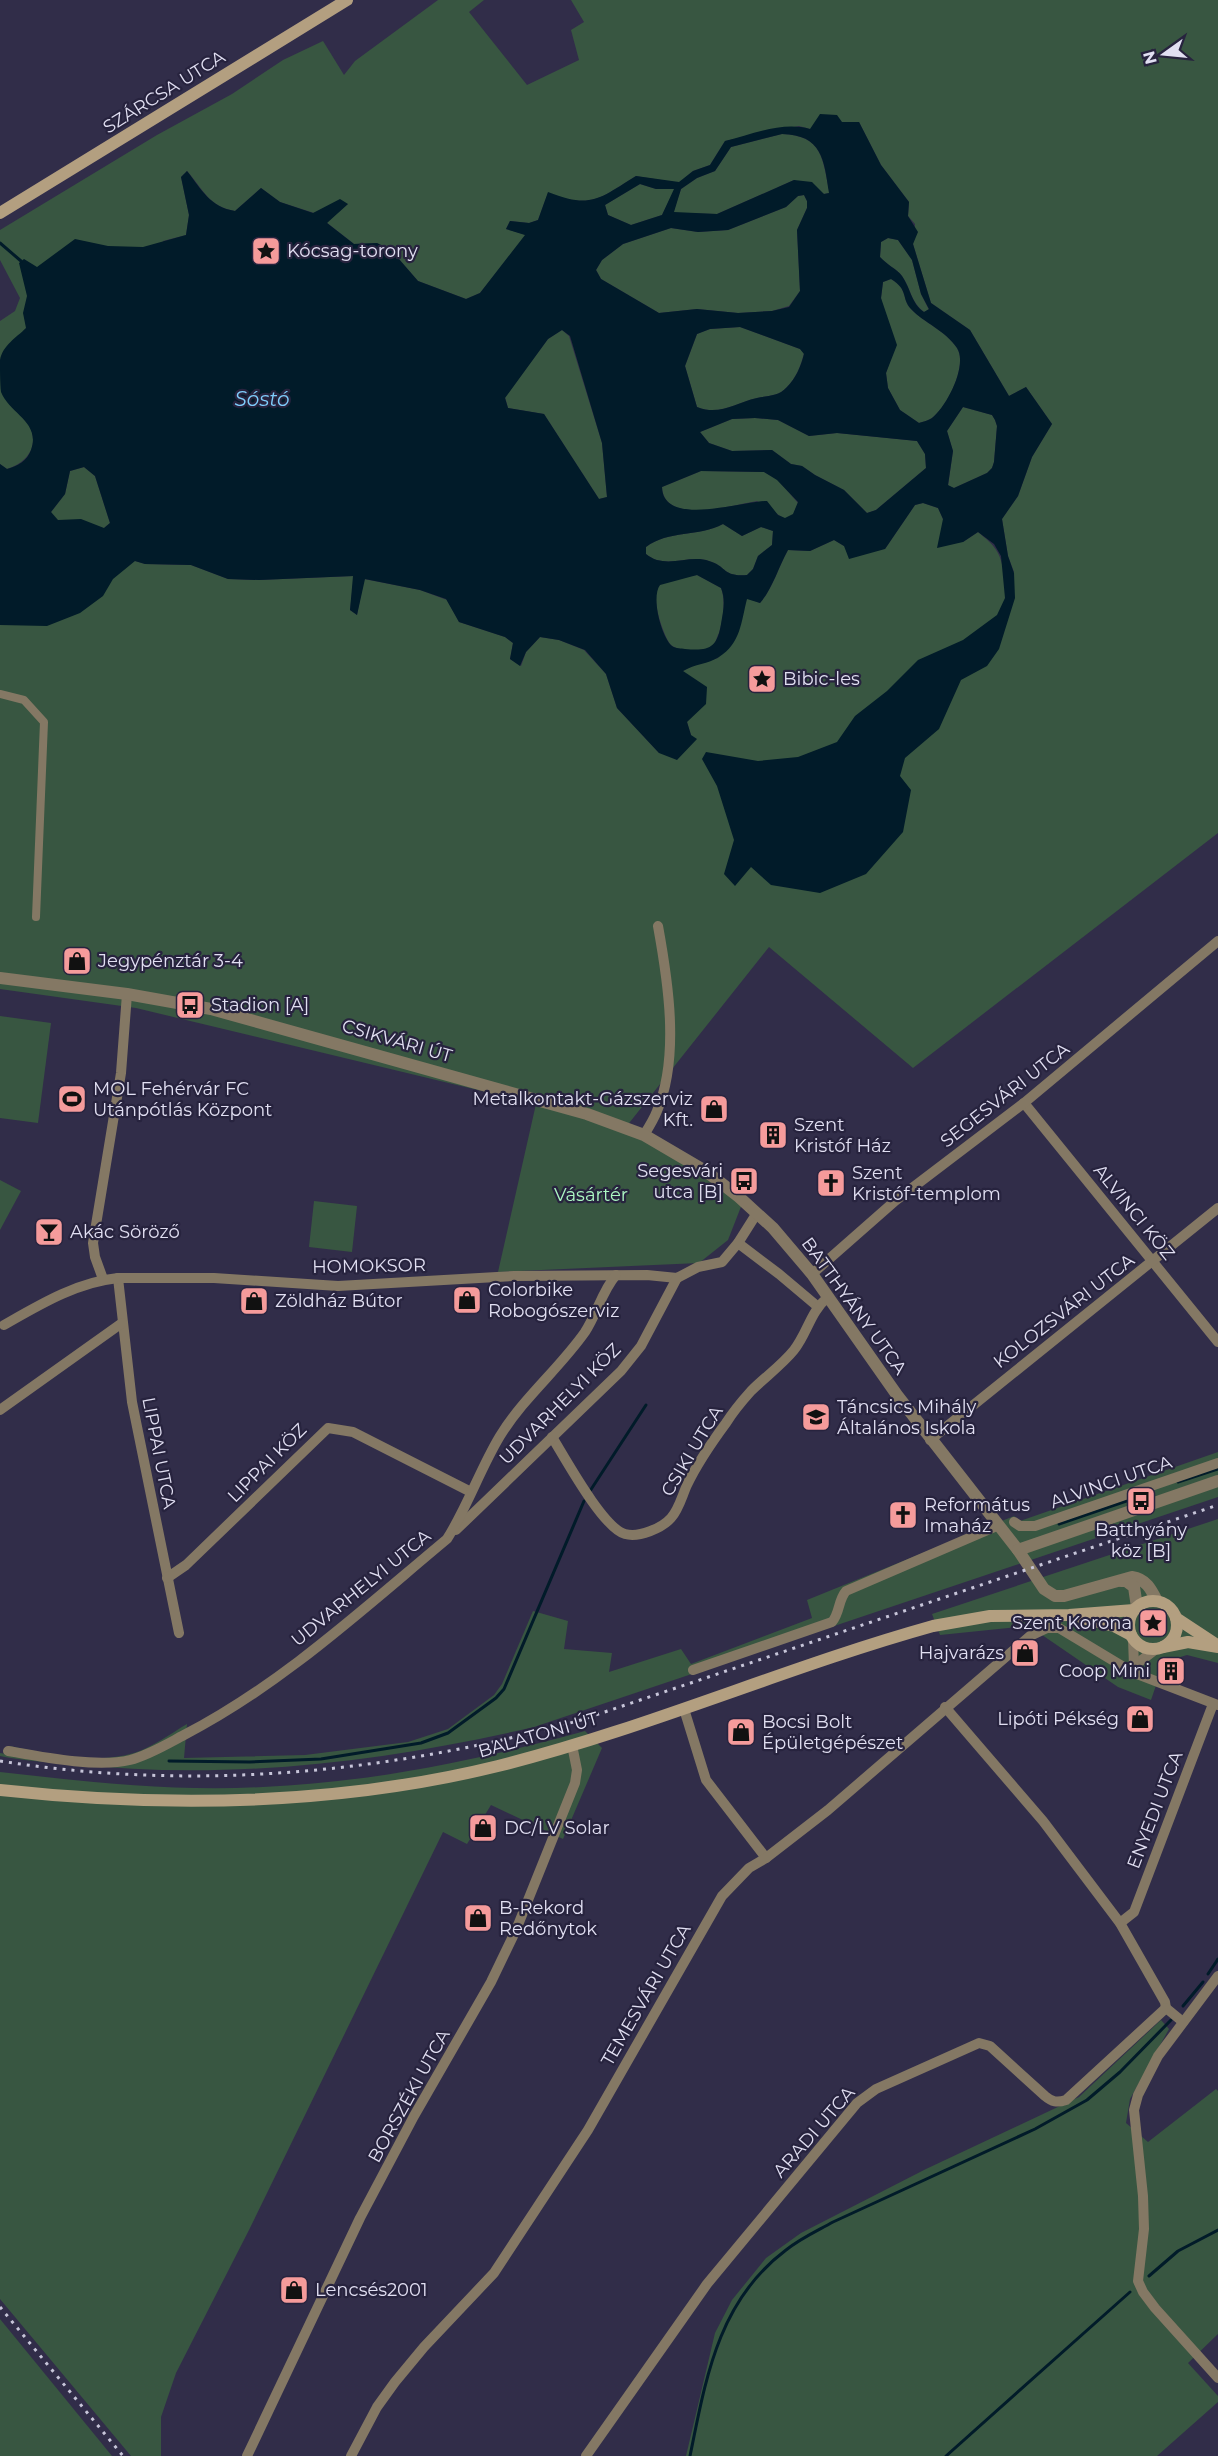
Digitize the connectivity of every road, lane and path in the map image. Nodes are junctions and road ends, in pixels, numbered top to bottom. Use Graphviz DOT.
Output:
graph roads {
  1 [pos="347,0"];
  2 [pos="0,213"];
  3 [pos="0,694"];
  4 [pos="36,917"];
  5 [pos="658,926"];
  6 [pos="1218,941"];
  7 [pos="0,978"];
  8 [pos="127,994"];
  9 [pos="1024,1103"];
  10 [pos="645,1135"];
  11 [pos="1218,1208"];
  12 [pos="757,1213"];
  13 [pos="738,1243"];
  14 [pos="1153,1262"];
  15 [pos="812,1274"];
  16 [pos="616,1275"];
  17 [pos="118,1278"];
  18 [pos="677,1278"];
  19 [pos="103,1279"];
  20 [pos="828,1297"];
  21 [pos="817,1306"];
  22 [pos="122,1323"];
  23 [pos="1,1327"];
  24 [pos="1218,1342"];
  25 [pos="0,1410"];
  26 [pos="552,1437"];
  27 [pos="930,1440"];
  28 [pos="1218,1463"];
  29 [pos="1218,1481"];
  30 [pos="471,1492"];
  31 [pos="1014,1522"];
  32 [pos="997,1526"];
  33 [pos="447,1539"];
  34 [pos="1018,1550"];
  35 [pos="167,1578"];
  36 [pos="1120,1581"];
  37 [pos="1157,1601"];
  38 [pos="1136,1608"];
  39 [pos="1069,1615"];
  40 [pos="1176,1618"];
  41 [pos="179,1633"];
  42 [pos="1132,1637"];
  43 [pos="1218,1646"];
  44 [pos="1159,1648"];
  45 [pos="1133,1669"];
  46 [pos="693,1670"];
  47 [pos="1215,1705"];
  48 [pos="945,1707"];
  49 [pos="684,1709"];
  50 [pos="572,1745"];
  51 [pos="8,1751"];
  52 [pos="0,1790"];
  53 [pos="766,1858"];
  54 [pos="1120,1923"];
  55 [pos="1218,1976"];
  56 [pos="1166,2008"];
  57 [pos="1184,2022"];
  58 [pos="1218,2378"];
  59 [pos="247,2456"];
  60 [pos="351,2456"];
  61 [pos="586,2456"];
  1 -- 2 [label="main road, SZÁRCSA UTCA"];
  3 -- 4 [label="street"];
  5 -- 10 [label="street"];
  6 -- 9 [label="street, SEGESVÁRI UTCA"];
  7 -- 8 [label="street, CSIKVÁRI ÚT"];
  8 -- 10 [label="street, CSIKVÁRI ÚT"];
  8 -- 19 [label="street"];
  9 -- 14 [label="street, ALVINCI KÖZ"];
  9 -- 15 [label="street, SEGESVÁRI UTCA"];
  10 -- 12 [label="street, CSIKVÁRI ÚT"];
  11 -- 14 [label="street, KOLOZSVÁRI UTCA"];
  12 -- 13 [label="street, HOMOKSOR"];
  12 -- 15 [label="street, BATTHYÁNY UTCA"];
  13 -- 18 [label="street, HOMOKSOR"];
  13 -- 21 [label="street"];
  14 -- 24 [label="street, ALVINCI KÖZ"];
  14 -- 27 [label="street, KOLOZSVÁRI UTCA"];
  15 -- 20 [label="street, BATTHYÁNY UTCA"];
  16 -- 17 [label="street, HOMOKSOR"];
  16 -- 18 [label="street, HOMOKSOR"];
  16 -- 30 [label="street, UDVARHELYI UTCA"];
  17 -- 19 [label="street, HOMOKSOR"];
  17 -- 22 [label="street, LIPPAI UTCA"];
  18 -- 26 [label="street, UDVARHELYI KÖZ"];
  19 -- 23 [label="street, HOMOKSOR"];
  20 -- 21 [label="street, CSIKI UTCA"];
  20 -- 27 [label="street, BATTHYÁNY UTCA"];
  21 -- 26 [label="street, CSIKI UTCA"];
  22 -- 25 [label="street"];
  22 -- 35 [label="street, LIPPAI UTCA"];
  26 -- 33 [label="street, UDVARHELYI KÖZ"];
  27 -- 32 [label="street, BATTHYÁNY UTCA"];
  28 -- 31 [label="street, ALVINCI UTCA"];
  29 -- 34 [label="street"];
  30 -- 33 [label="street, UDVARHELYI UTCA"];
  30 -- 35 [label="street, LIPPAI KÖZ"];
  32 -- 34 [label="street, BATTHYÁNY UTCA"];
  32 -- 46 [label="street"];
  33 -- 51 [label="street, UDVARHELYI UTCA"];
  34 -- 36 [label="street, BATTHYÁNY UTCA"];
  35 -- 41 [label="street, LIPPAI UTCA"];
  36 -- 37 [label="street, BATTHYÁNY UTCA"];
  36 -- 38 [label="street"];
  37 -- 38 [label="main road"];
  37 -- 40 [label="main road"];
  38 -- 39 [label="main road, BALATONI ÚT"];
  38 -- 42 [label="main road"];
  39 -- 42 [label="main road, BALATONI ÚT"];
  39 -- 49 [label="main road, BALATONI ÚT"];
  40 -- 43 [label="main road"];
  40 -- 44 [label="main road"];
  42 -- 44 [label="main road"];
  42 -- 45 [label="street"];
  43 -- 44 [label="main road"];
  44 -- 45 [label="street"];
  45 -- 47 [label="street"];
  45 -- 48 [label="street, TEMESVÁRI UTCA"];
  47 -- 54 [label="street, ENYEDI UTCA"];
  48 -- 53 [label="street, TEMESVÁRI UTCA"];
  48 -- 54 [label="street"];
  49 -- 50 [label="main road, BALATONI ÚT"];
  49 -- 53 [label="street"];
  50 -- 52 [label="main road, BALATONI ÚT"];
  50 -- 59 [label="street, BORSZÉKI UTCA"];
  53 -- 60 [label="street, TEMESVÁRI UTCA"];
  54 -- 56 [label="street"];
  55 -- 57 [label="street"];
  56 -- 57 [label="street"];
  56 -- 61 [label="street, ARADI UTCA"];
  57 -- 58 [label="street"];
}
